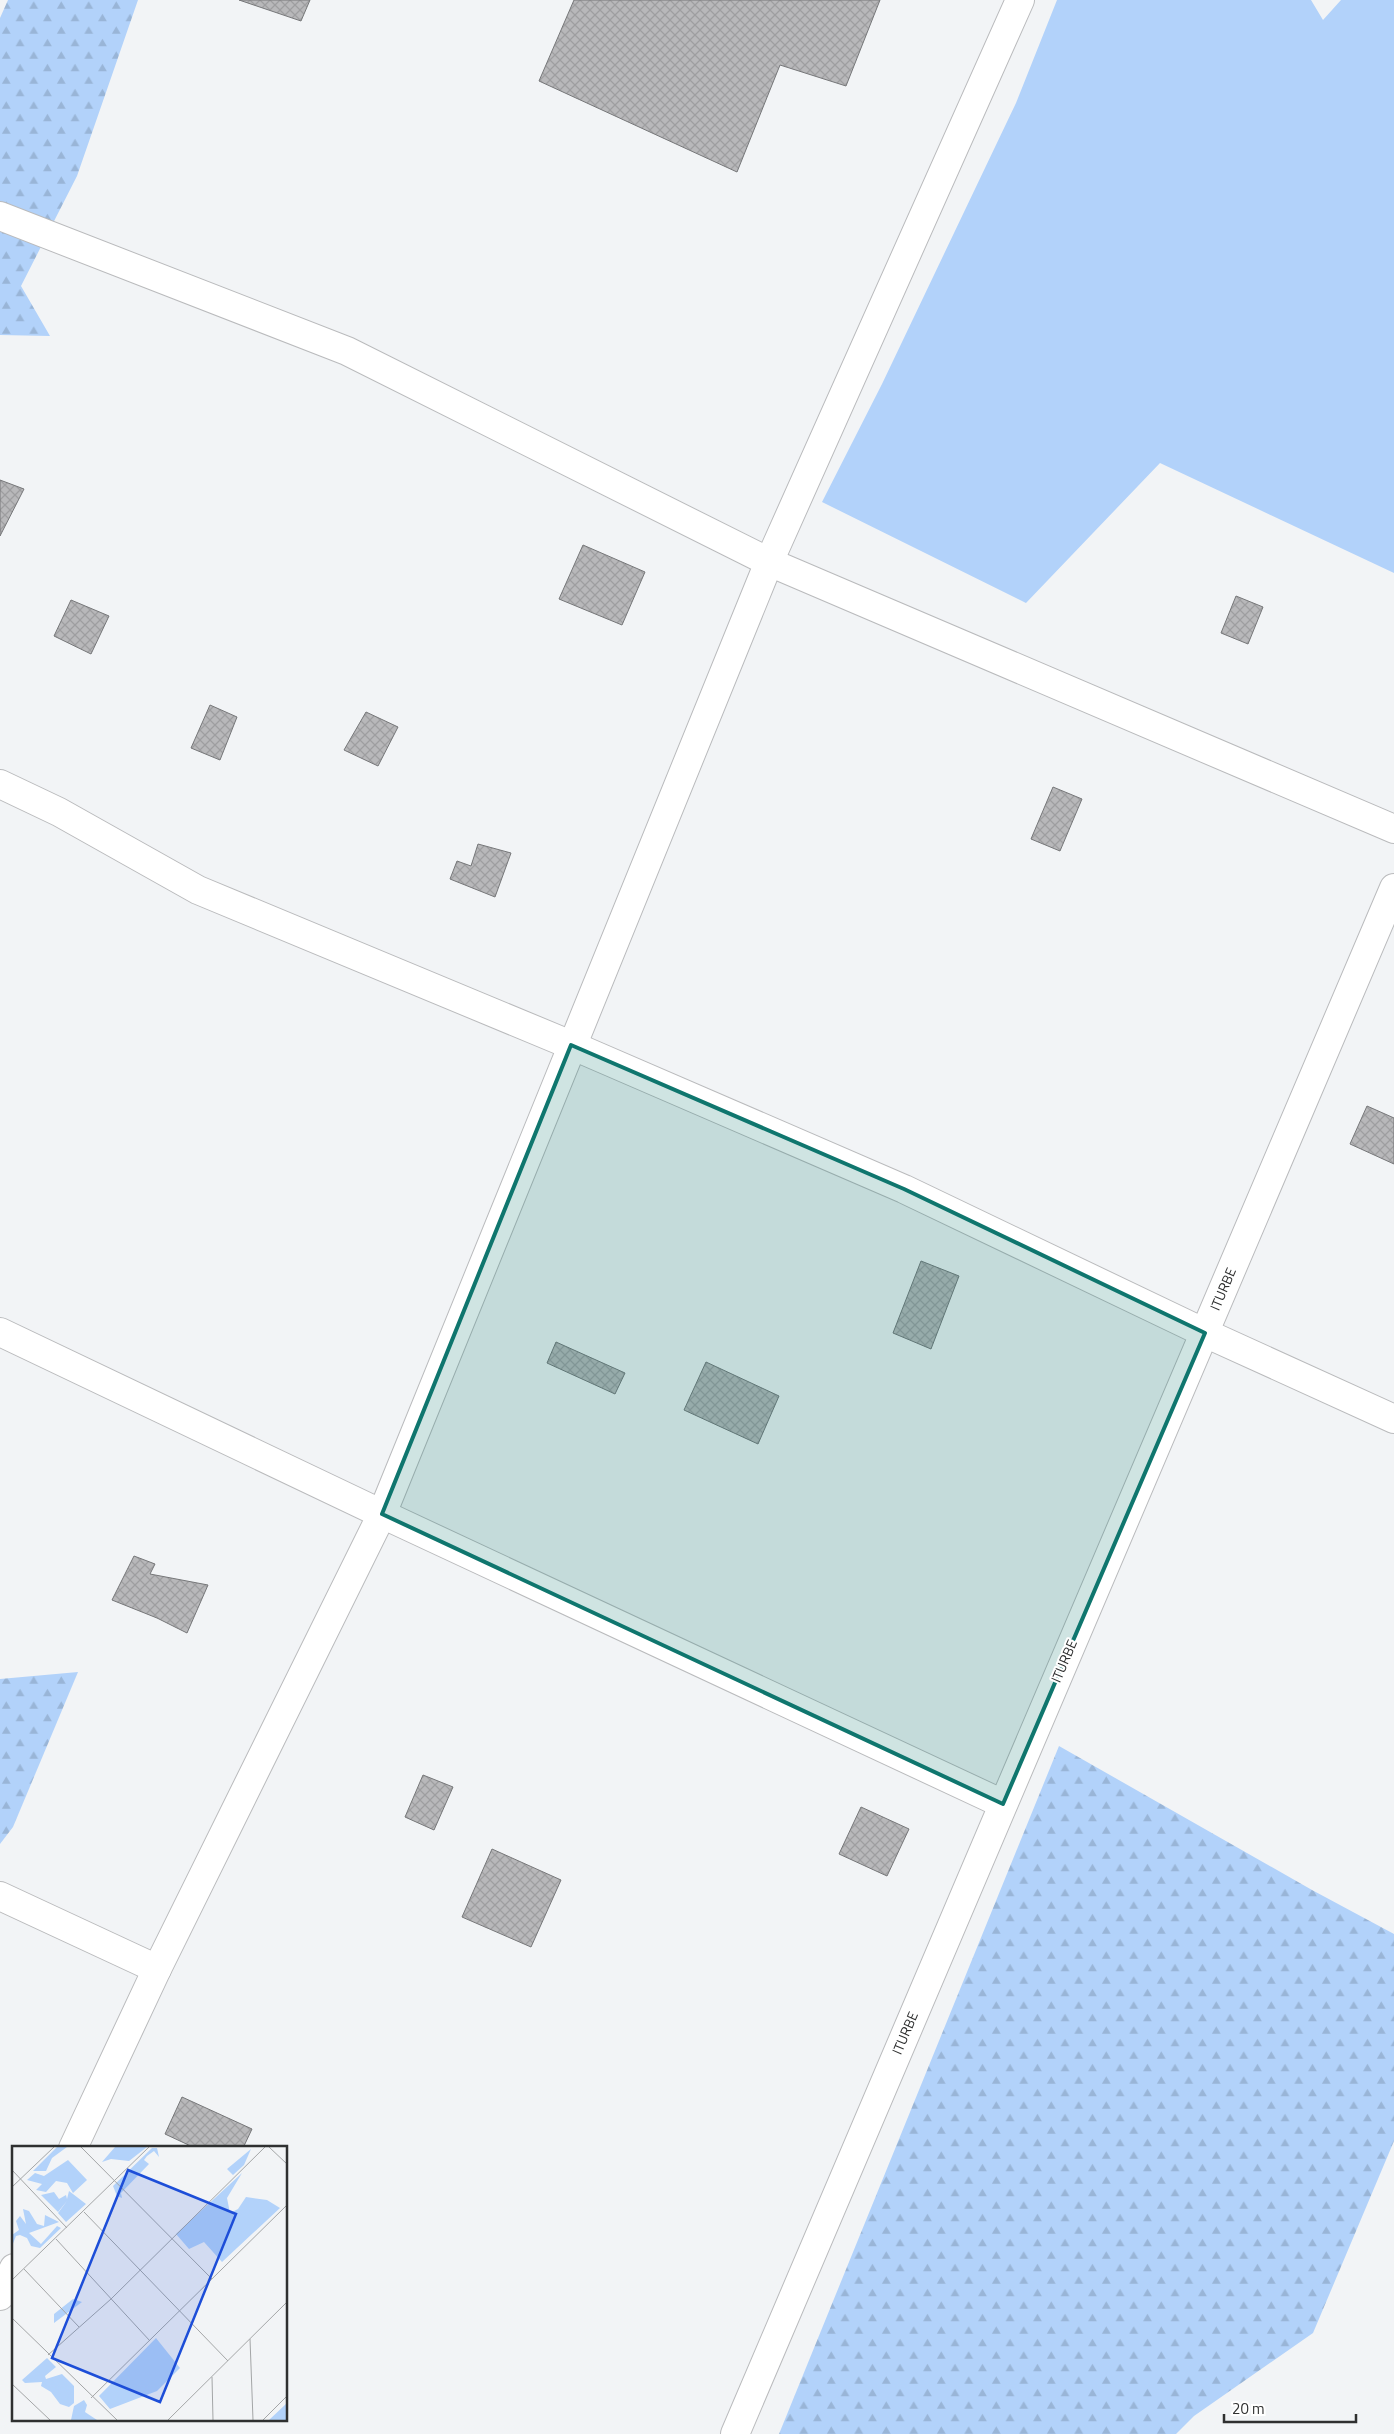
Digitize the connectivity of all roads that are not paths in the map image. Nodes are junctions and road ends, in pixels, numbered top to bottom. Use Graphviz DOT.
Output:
graph roads {
  1 [pos="1020,0"];
  2 [pos="0,216"];
  3 [pos="769,562"];
  4 [pos="0,784"];
  5 [pos="1394,829"];
  6 [pos="1394,888"];
  7 [pos="571,1045"];
  8 [pos="0,1332"];
  9 [pos="1205,1333"];
  10 [pos="1394,1419"];
  11 [pos="382,1514"];
  12 [pos="1003,1804"];
  13 [pos="0,1896"];
  14 [pos="157,1969"];
  15 [pos="74,2146"];
  16 [pos="12,2272"];
  17 [pos="0,2296"];
  18 [pos="735,2434"];
  1 -- 3 [label="street"];
  2 -- 3 [label="street"];
  3 -- 5 [label="street"];
  3 -- 7 [label="street"];
  4 -- 7 [label="street"];
  6 -- 9 [label="street, ITURBE"];
  7 -- 9 [label="street"];
  7 -- 11 [label="street"];
  8 -- 11 [label="street"];
  9 -- 10 [label="street"];
  9 -- 12 [label="street, ITURBE"];
  11 -- 12 [label="street"];
  11 -- 14 [label="street"];
  12 -- 18 [label="street, ITURBE"];
  13 -- 14 [label="street"];
  14 -- 15 [label="street"];
  16 -- 17 [label="street"];
}
